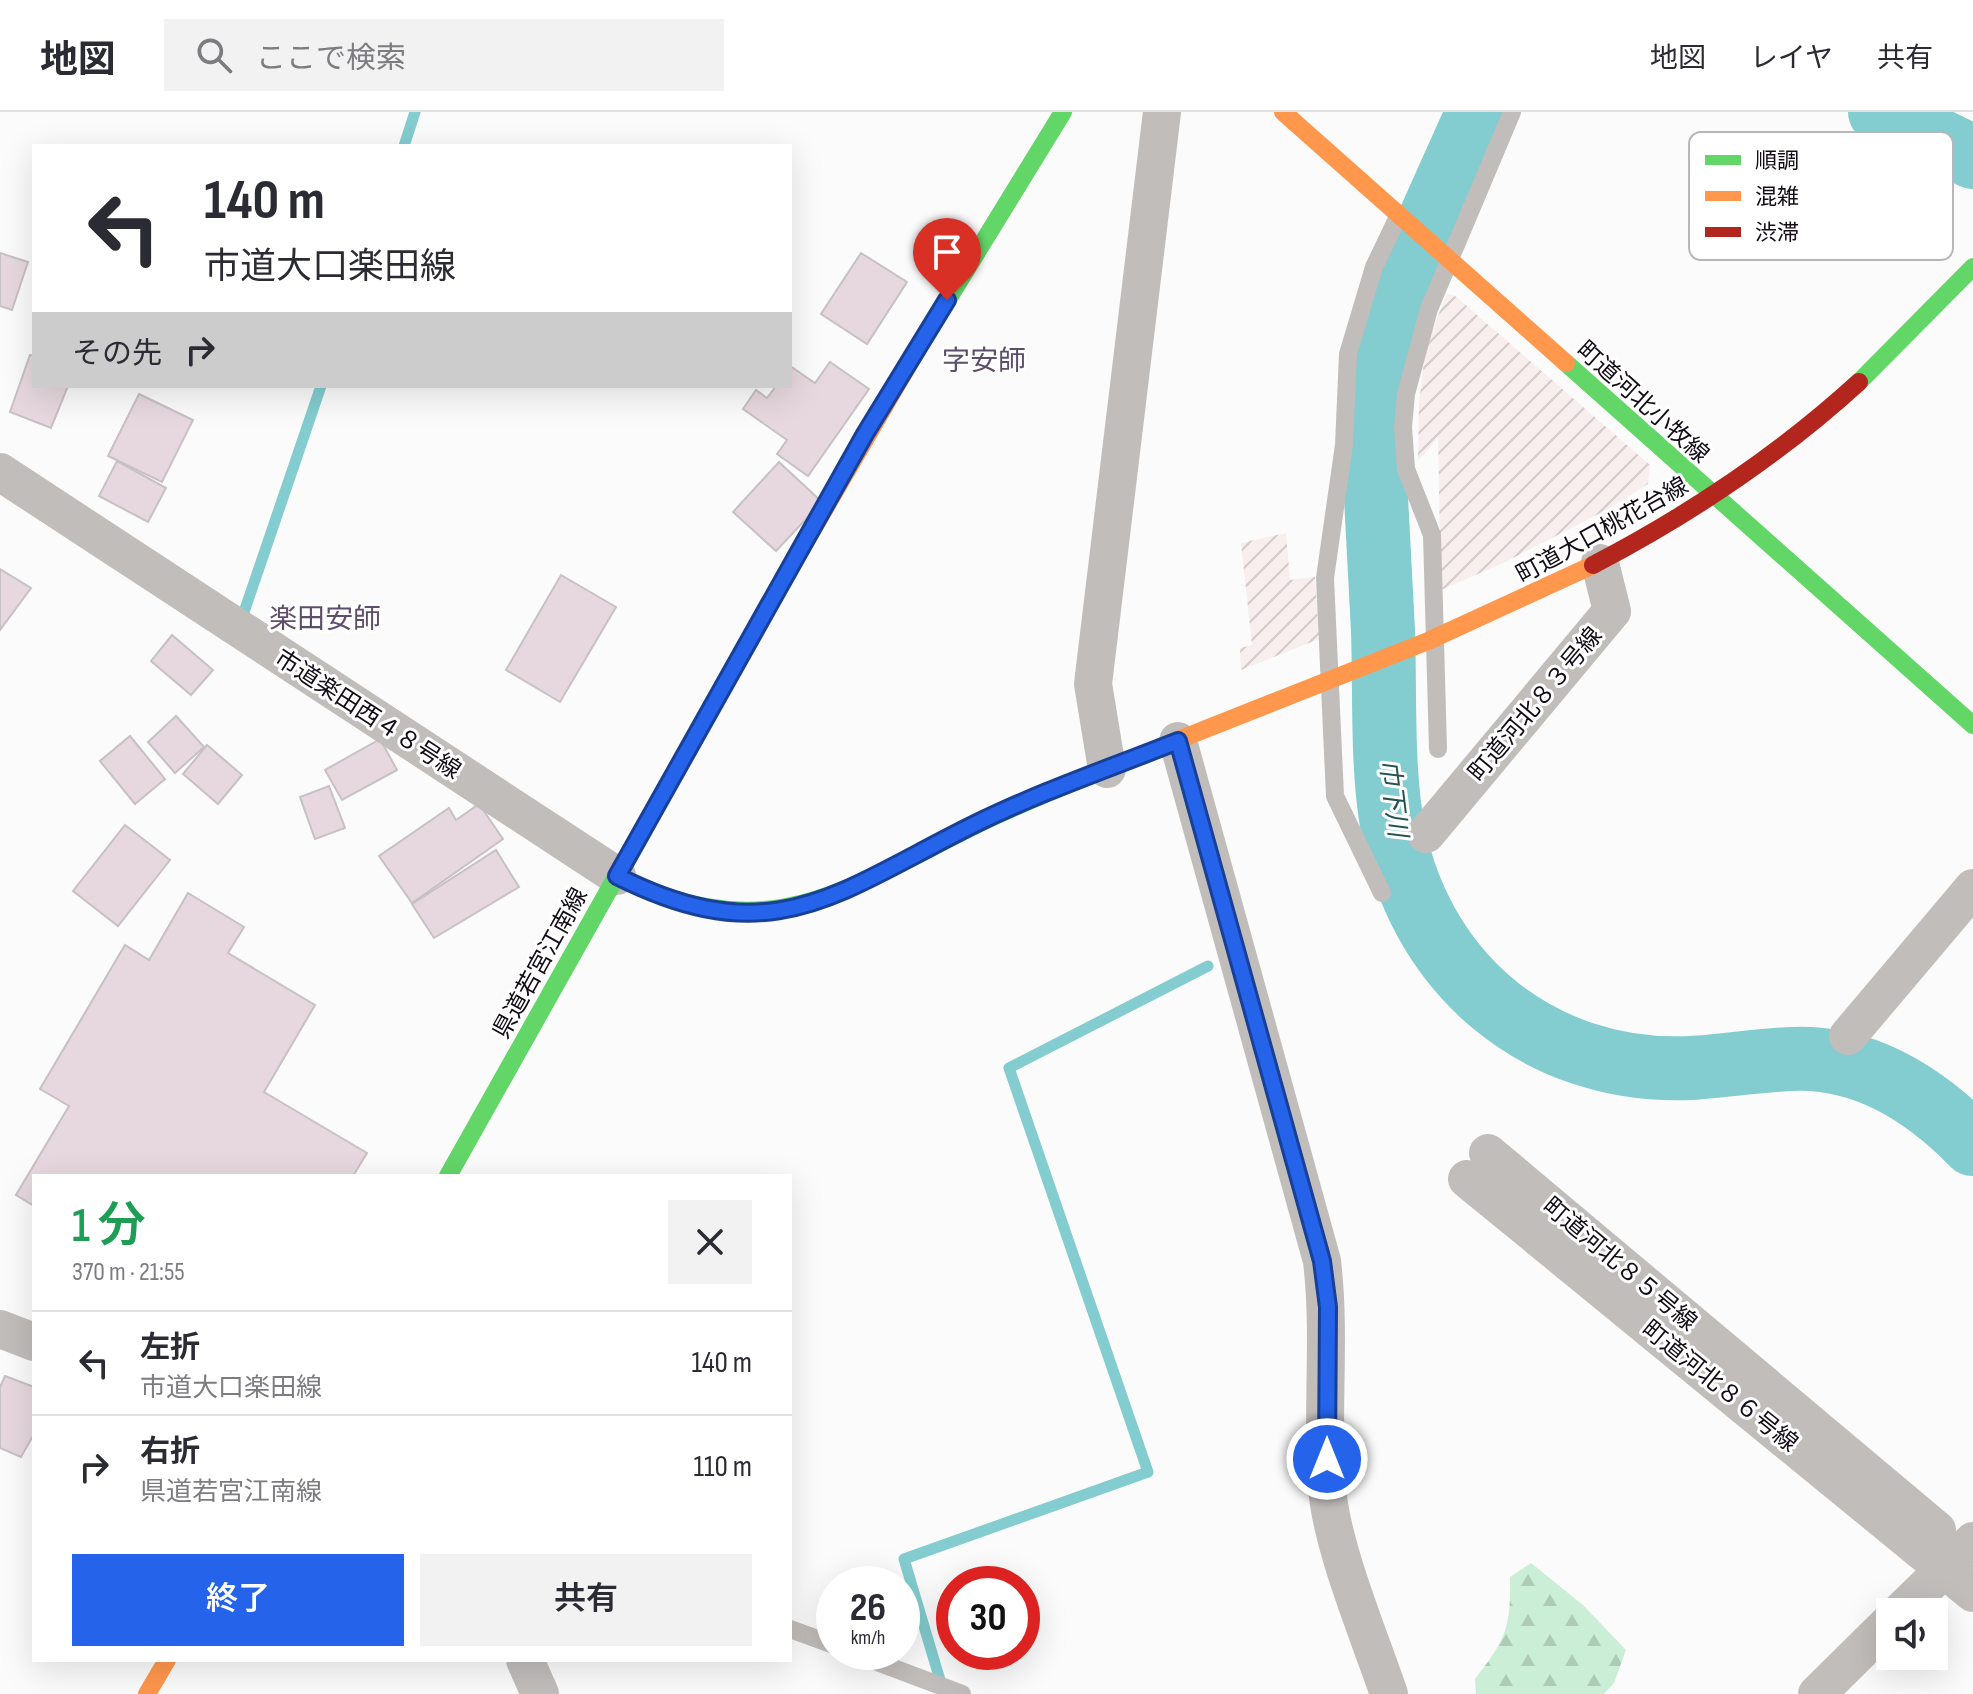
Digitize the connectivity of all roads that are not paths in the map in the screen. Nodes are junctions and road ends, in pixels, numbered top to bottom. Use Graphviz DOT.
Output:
graph roads {
  1 [pos="1063,112"];
  2 [pos="1162,112"];
  3 [pos="1283,112"];
  4 [pos="1512,112"];
  5 [pos="1400,219"];
  6 [pos="1447,260"];
  7 [pos="1973,267"];
  8 [pos="0,472"];
  9 [pos="1712,496"];
  10 [pos="1600,563"];
  11 [pos="1433,640"];
  12 [pos="1331,680"];
  13 [pos="1973,725"];
  14 [pos="1178,741"];
  15 [pos="1438,749"];
  16 [pos="1107,769"];
  17 [pos="1426,834"];
  18 [pos="617,876"];
  19 [pos="1973,888"];
  20 [pos="1382,893"];
  21 [pos="1848,1036"];
  22 [pos="1478,1166"];
  23 [pos="449,1174"];
  24 [pos="0,1329"];
  25 [pos="32,1341"];
  26 [pos="1963,1555"];
  27 [pos="1973,1593"];
  28 [pos="1915,1598"];
  29 [pos="792,1630"];
  30 [pos="1876,1636"];
  31 [pos="816,1638"];
  32 [pos="166,1662"];
  33 [pos="526,1662"];
  34 [pos="898,1670"];
  35 [pos="959,1693"];
  36 [pos="147,1694"];
  37 [pos="540,1694"];
  38 [pos="1389,1694"];
  39 [pos="1817,1694"];
  1 -- 18 [label="street, 県道若宮江南線"];
  2 -- 16 [label="street"];
  3 -- 5 [label="street, 町道河北小牧線"];
  4 -- 6 [label="lane"];
  5 -- 6 [label="street, 町道河北小牧線"];
  5 -- 12 [label="lane"];
  6 -- 9 [label="street, 町道河北小牧線"];
  6 -- 11 [label="lane"];
  7 -- 9 [label="street, 町道大口桃花台線"];
  8 -- 18 [label="street, 市道楽田西４８号線"];
  9 -- 10 [label="street, 町道大口桃花台線"];
  9 -- 13 [label="street, 町道河北小牧線"];
  10 -- 11 [label="street, 町道大口桃花台線"];
  10 -- 17 [label="street, 町道河北８３号線"];
  11 -- 12 [label="street, 町道大口桃花台線"];
  11 -- 15 [label="lane"];
  12 -- 14 [label="street, 町道大口桃花台線"];
  12 -- 20 [label="lane"];
  14 -- 16 [label="street, 町道大口桃花台線"];
  14 -- 38 [label="street"];
  16 -- 18 [label="street, 町道大口桃花台線"];
  18 -- 23 [label="street, 県道若宮江南線"];
  19 -- 21 [label="street"];
  22 -- 26 [label="street, 町道河北８５号線"];
  24 -- 25 [label="street"];
  26 -- 27 [label="street"];
  26 -- 28 [label="street"];
  29 -- 31 [label="lane"];
  30 -- 39 [label="street"];
  32 -- 36 [label="street"];
  33 -- 37 [label="street"];
  34 -- 35 [label="lane"];
}
